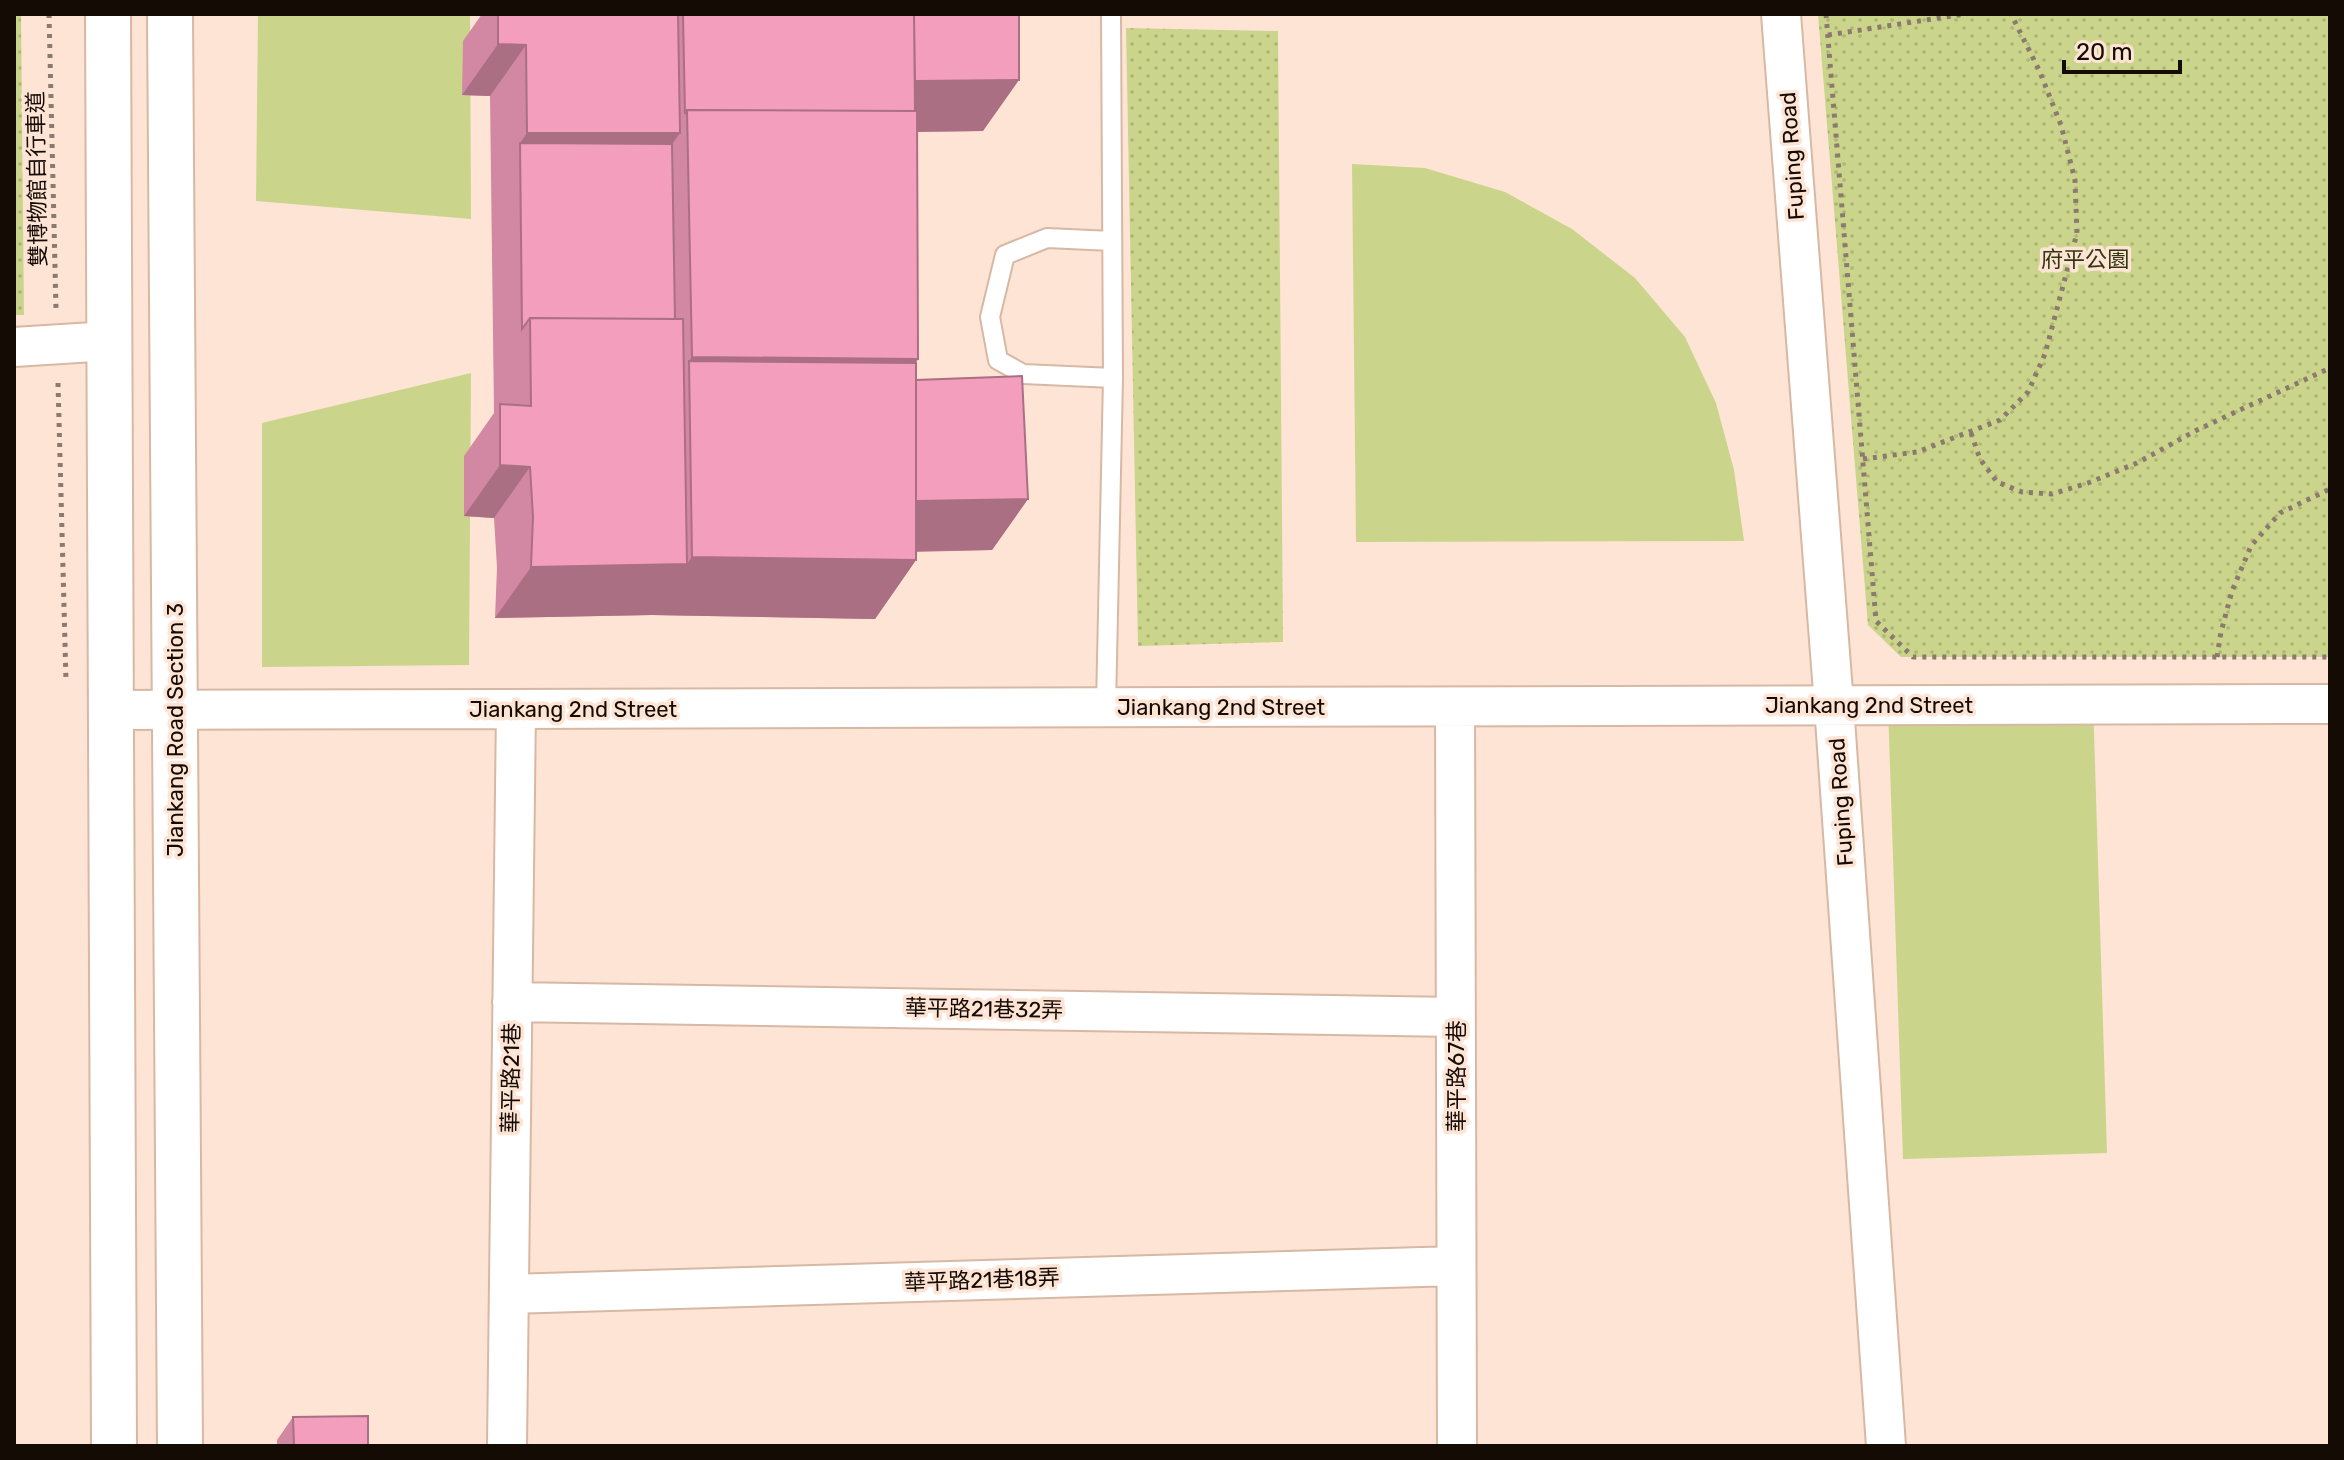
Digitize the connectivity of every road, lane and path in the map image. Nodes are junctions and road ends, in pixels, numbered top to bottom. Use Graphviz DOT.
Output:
graph roads {
  1 [pos="49,14"];
  2 [pos="108,14"];
  3 [pos="170,14"];
  4 [pos="1111,14"];
  5 [pos="1781,14"];
  6 [pos="1826,14"];
  7 [pos="1965,14"];
  8 [pos="2011,14"];
  9 [pos="1828,35"];
  10 [pos="1112,241"];
  11 [pos="110,341"];
  12 [pos="57,344"];
  13 [pos="14,347"];
  14 [pos="2330,368"];
  15 [pos="1113,378"];
  16 [pos="1971,432"];
  17 [pos="1863,459"];
  18 [pos="2330,489"];
  19 [pos="2217,657"];
  20 [pos="2330,657"];
  21 [pos="2330,704"];
  22 [pos="1834,705"];
  23 [pos="1106,707"];
  24 [pos="1455,707"];
  25 [pos="516,709"];
  26 [pos="112,710"];
  27 [pos="175,710"];
  28 [pos="512,1002"];
  29 [pos="1455,1017"];
  30 [pos="1456,1266"];
  31 [pos="509,1294"];
  32 [pos="114,1446"];
  33 [pos="180,1446"];
  34 [pos="507,1446"];
  35 [pos="1457,1446"];
  36 [pos="1886,1446"];
  1 -- 12 [label="path, 雙博物館自行車道"];
  2 -- 11 [label="street"];
  3 -- 27 [label="street, Jiankang Road Section 3"];
  4 -- 10 [label="lane"];
  5 -- 22 [label="street, Fuping Road"];
  6 -- 9 [label="path"];
  7 -- 9 [label="path"];
  8 -- 16 [label="path"];
  9 -- 17 [label="path"];
  10 -- 15 [label="lane"];
  10 -- 15 [label="lane"];
  11 -- 12 [label="street"];
  11 -- 26 [label="street"];
  12 -- 13 [label="street"];
  14 -- 16 [label="path"];
  15 -- 23 [label="lane"];
  16 -- 17 [label="path"];
  17 -- 19 [label="path"];
  18 -- 19 [label="path"];
  19 -- 20 [label="path"];
  21 -- 22 [label="street, Jiankang 2nd Street"];
  22 -- 24 [label="street, Jiankang 2nd Street"];
  22 -- 36 [label="street, Fuping Road"];
  23 -- 24 [label="street, Jiankang 2nd Street"];
  23 -- 25 [label="street, Jiankang 2nd Street"];
  24 -- 29 [label="street, 華平路67巷"];
  25 -- 27 [label="street, Jiankang 2nd Street"];
  25 -- 28 [label="street, 華平路21巷"];
  26 -- 27 [label="street, Jiankang 2nd Street"];
  26 -- 32 [label="street"];
  27 -- 33 [label="street, Jiankang Road Section 3"];
  28 -- 29 [label="street, 華平路21巷32弄"];
  28 -- 31 [label="street, 華平路21巷"];
  29 -- 30 [label="street, 華平路67巷"];
  30 -- 31 [label="street, 華平路21巷18弄"];
  30 -- 35 [label="street, 華平路67巷"];
  31 -- 34 [label="street, 華平路21巷"];
}
